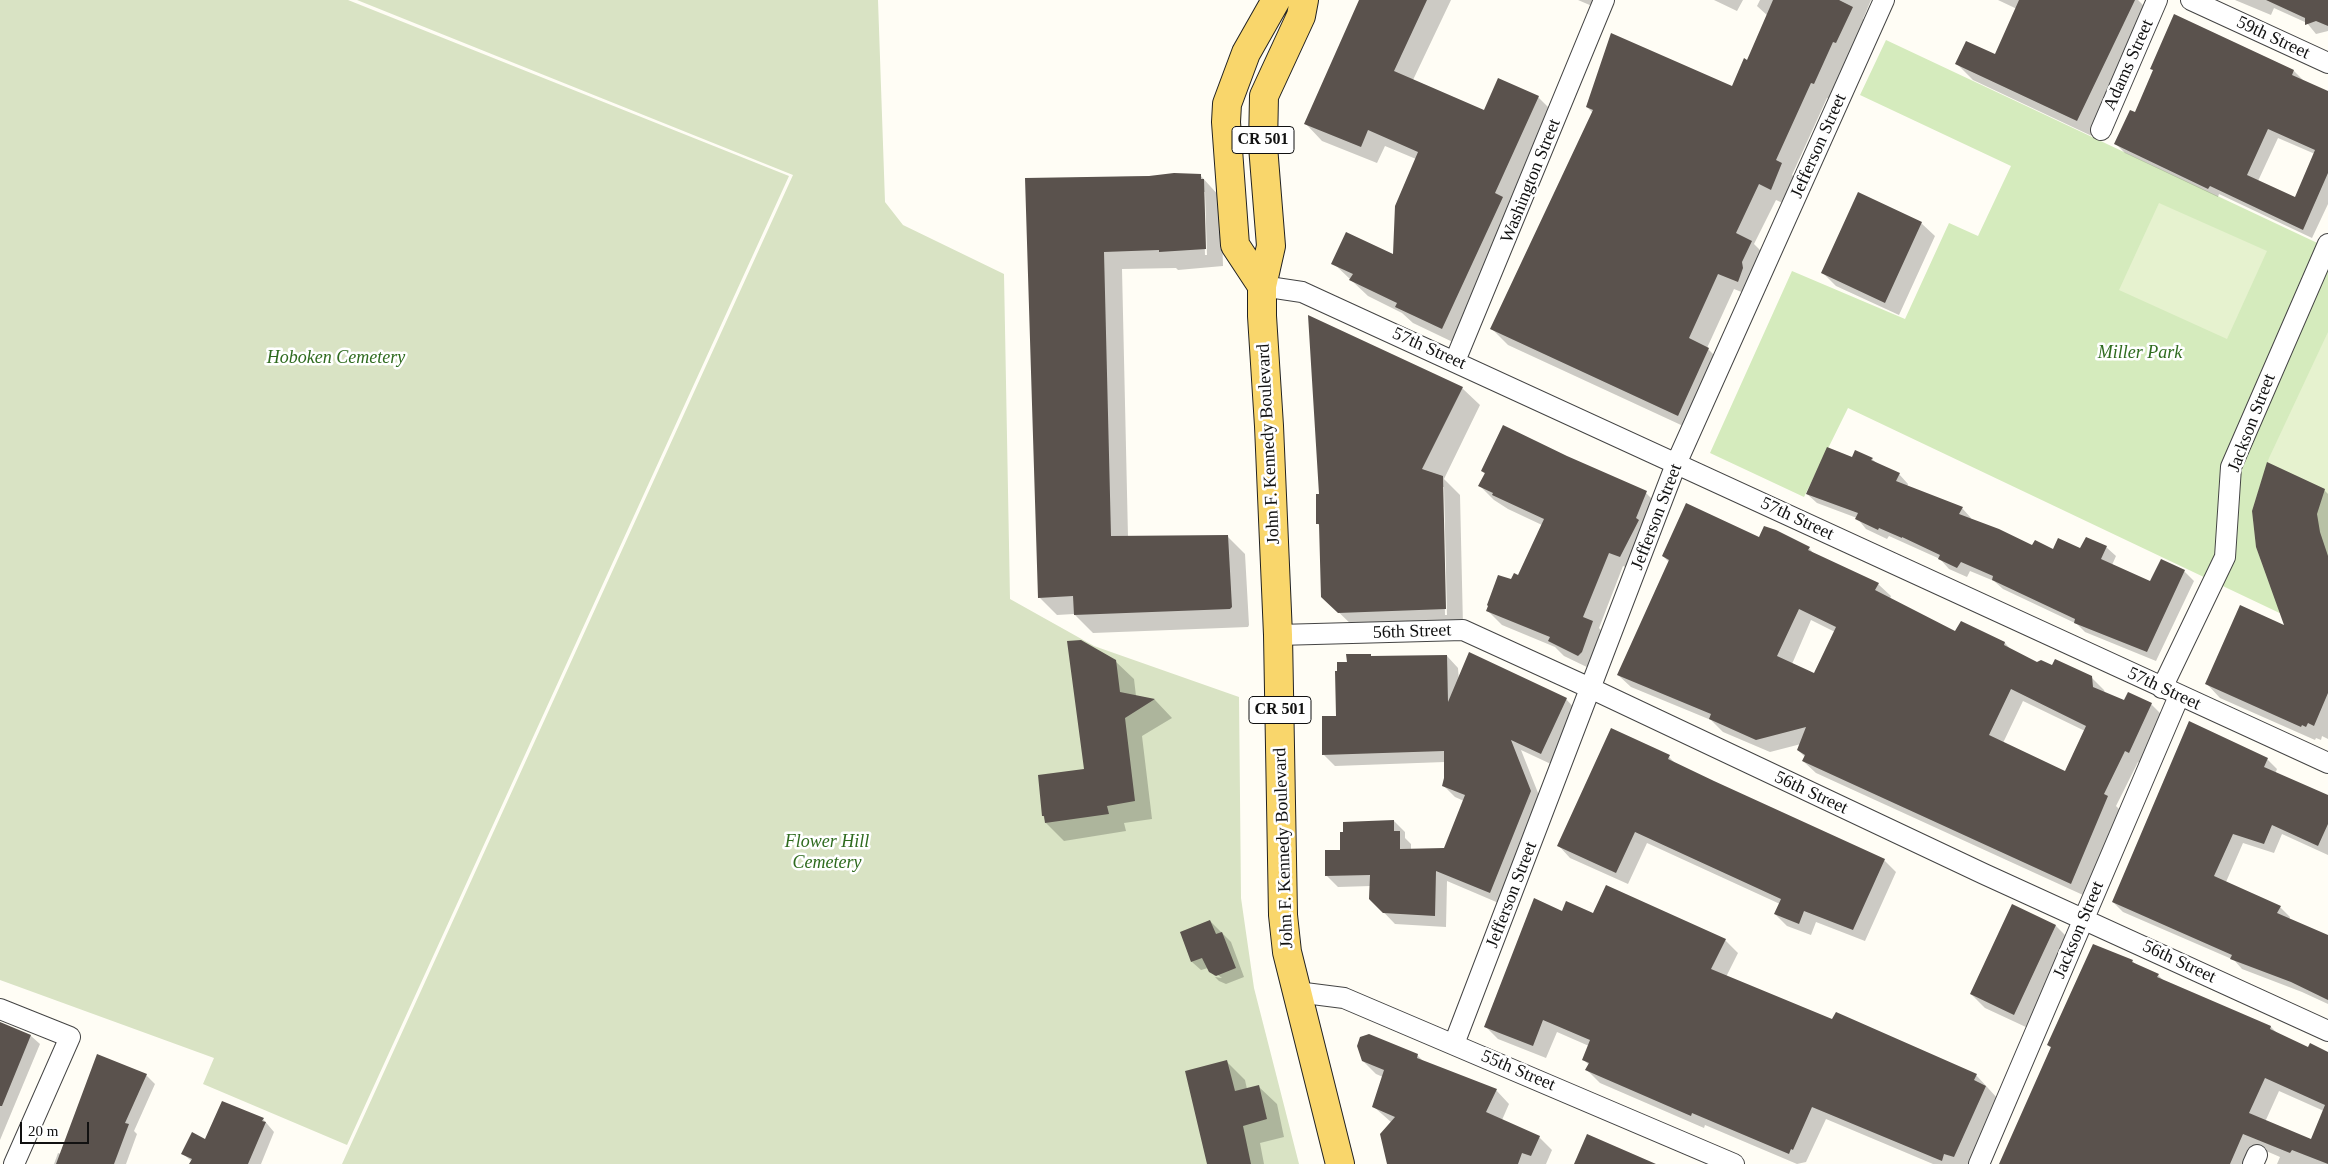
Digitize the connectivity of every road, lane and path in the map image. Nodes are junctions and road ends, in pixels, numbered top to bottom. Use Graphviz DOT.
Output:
graph roads {
  1 [pos="1276,0"];
  2 [pos="1304,0"];
  3 [pos="1604,0"];
  4 [pos="1884,0"];
  5 [pos="2157,0"];
  6 [pos="2191,0"];
  7 [pos="2328,63"];
  8 [pos="2101,130"];
  9 [pos="2328,244"];
  10 [pos="1262,286"];
  11 [pos="1455,361"];
  12 [pos="1676,464"];
  13 [pos="1278,636"];
  14 [pos="1590,688"];
  15 [pos="2171,692"];
  16 [pos="2328,764"];
  17 [pos="2084,919"];
  18 [pos="1297,992"];
  19 [pos="0,1009"];
  20 [pos="2328,1031"];
  21 [pos="1454,1044"];
  22 [pos="1702,1158"];
  23 [pos="14,1164"];
  24 [pos="1340,1164"];
  25 [pos="1734,1164"];
  26 [pos="1979,1164"];
  1 -- 10 [label="main road, CR 501"];
  2 -- 10 [label="main road, John F. Kennedy Boulevard / CR 501"];
  3 -- 11 [label="street, Washington Street"];
  4 -- 12 [label="street, Jefferson Street"];
  5 -- 8 [label="street, Adams Street"];
  6 -- 7 [label="street, 59th Street"];
  9 -- 15 [label="street, Jackson Street"];
  10 -- 11 [label="street, 57th Street"];
  10 -- 13 [label="main road, John F. Kennedy Boulevard / CR 501"];
  11 -- 12 [label="street, 57th Street"];
  12 -- 14 [label="street, Jefferson Street"];
  12 -- 15 [label="street, 57th Street"];
  13 -- 14 [label="street, 56th Street"];
  13 -- 18 [label="main road, John F. Kennedy Boulevard / CR 501"];
  14 -- 17 [label="street, 56th Street"];
  14 -- 21 [label="street, Jefferson Street"];
  15 -- 16 [label="street, 57th Street"];
  15 -- 17 [label="street, Jackson Street"];
  17 -- 20 [label="street, 56th Street"];
  17 -- 26 [label="street, Jackson Street"];
  18 -- 21 [label="street, 55th Street"];
  18 -- 24 [label="main road, John F. Kennedy Boulevard / CR 501"];
  19 -- 23 [label="street"];
  21 -- 22 [label="street, 55th Street"];
  22 -- 25 [label="street, 55th Street"];
}
